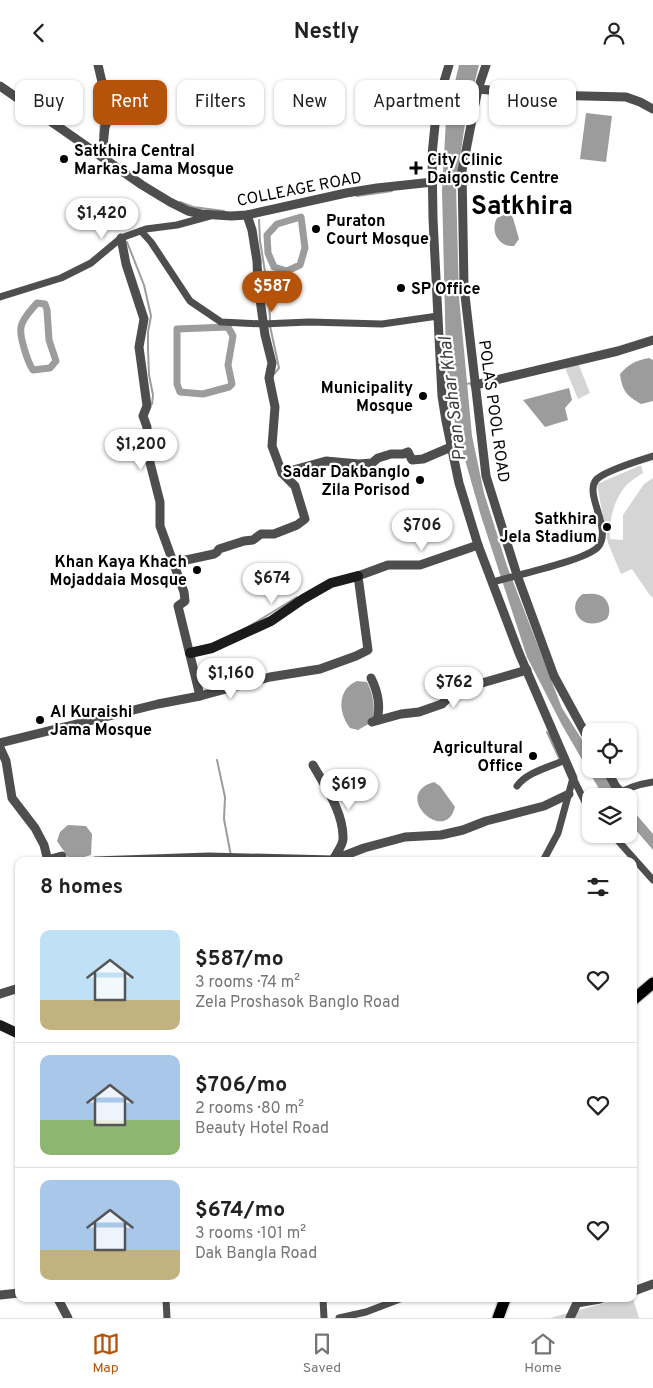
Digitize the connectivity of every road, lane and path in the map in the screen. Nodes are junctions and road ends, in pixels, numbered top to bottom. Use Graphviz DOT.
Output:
graph roads {
  1 [pos="98,65"];
  2 [pos="449,65"];
  3 [pos="486,65"];
  4 [pos="0,86"];
  5 [pos="479,86"];
  6 [pos="479,89"];
  7 [pos="653,109"];
  8 [pos="471,125"];
  9 [pos="102,156"];
  10 [pos="433,182"];
  11 [pos="213,215"];
  12 [pos="247,215"];
  13 [pos="141,231"];
  14 [pos="121,238"];
  15 [pos="0,297"];
  16 [pos="438,316"];
  17 [pos="263,324"];
  18 [pos="653,340"];
  19 [pos="475,385"];
  20 [pos="451,447"];
  21 [pos="653,456"];
  22 [pos="282,473"];
  23 [pos="478,545"];
  24 [pos="172,563"];
  25 [pos="518,575"];
  26 [pos="358,576"];
  27 [pos="493,582"];
  28 [pos="190,653"];
  29 [pos="527,670"];
  30 [pos="371,678"];
  31 [pos="200,697"];
  32 [pos="582,727"];
  33 [pos="0,743"];
  34 [pos="0,748"];
  35 [pos="565,761"];
  36 [pos="313,765"];
  37 [pos="573,778"];
  38 [pos="653,782"];
  39 [pos="517,786"];
  40 [pos="636,788"];
  41 [pos="569,795"];
  42 [pos="582,797"];
  43 [pos="620,843"];
  44 [pos="62,856"];
  45 [pos="46,857"];
  46 [pos="59,857"];
  47 [pos="334,857"];
  48 [pos="341,857"];
  49 [pos="545,857"];
  50 [pos="632,857"];
  51 [pos="637,862"];
  52 [pos="653,880"];
  53 [pos="653,983"];
  54 [pos="15,989"];
  55 [pos="0,994"];
  56 [pos="637,996"];
  57 [pos="0,1025"];
  58 [pos="15,1032"];
  59 [pos="653,1284"];
  60 [pos="637,1290"];
  61 [pos="15,1293"];
  62 [pos="0,1295"];
  63 [pos="60,1302"];
  64 [pos="166,1302"];
  65 [pos="323,1302"];
  66 [pos="392,1302"];
  67 [pos="504,1302"];
  68 [pos="583,1302"];
  69 [pos="502,1317"];
  70 [pos="68,1318"];
  71 [pos="167,1318"];
  72 [pos="324,1318"];
  73 [pos="339,1318"];
  74 [pos="570,1318"];
  1 -- 9 [label="street"];
  2 -- 10 [label="street"];
  3 -- 5 [label="street, POLAS POOL ROAD"];
  4 -- 9 [label="street, COLLEAGE ROAD"];
  6 -- 7 [label="street"];
  8 -- 19 [label="street, POLAS POOL ROAD"];
  9 -- 11 [label="street, COLLEAGE ROAD"];
  10 -- 12 [label="street, COLLEAGE ROAD"];
  10 -- 16 [label="street"];
  11 -- 12 [label="street, COLLEAGE ROAD"];
  11 -- 13 [label="street"];
  12 -- 17 [label="street"];
  13 -- 14 [label="street"];
  13 -- 17 [label="street"];
  14 -- 15 [label="street"];
  14 -- 24 [label="street"];
  16 -- 17 [label="street"];
  16 -- 20 [label="street"];
  17 -- 22 [label="street"];
  18 -- 19 [label="street"];
  19 -- 25 [label="street, POLAS POOL ROAD"];
  20 -- 22 [label="street"];
  20 -- 23 [label="street"];
  21 -- 25 [label="street"];
  22 -- 24 [label="street"];
  23 -- 26 [label="street"];
  23 -- 27 [label="street"];
  24 -- 28 [label="street"];
  25 -- 27 [label="street"];
  25 -- 32 [label="street, POLAS POOL ROAD"];
  26 -- 28 [label="main road"];
  26 -- 31 [label="street"];
  27 -- 29 [label="street"];
  28 -- 31 [label="street"];
  29 -- 30 [label="street"];
  29 -- 35 [label="street"];
  31 -- 33 [label="street"];
  34 -- 45 [label="street"];
  35 -- 37 [label="street"];
  35 -- 39 [label="street"];
  36 -- 47 [label="street"];
  37 -- 41 [label="street"];
  37 -- 42 [label="street"];
  38 -- 40 [label="street"];
  41 -- 48 [label="street"];
  41 -- 49 [label="street"];
  43 -- 50 [label="street"];
  44 -- 46 [label="street"];
  51 -- 52 [label="street"];
  53 -- 56 [label="highway"];
  54 -- 55 [label="street"];
  57 -- 58 [label="main road"];
  59 -- 60 [label="street"];
  61 -- 62 [label="street"];
  63 -- 70 [label="street"];
  64 -- 71 [label="street"];
  65 -- 72 [label="street"];
  66 -- 73 [label="street"];
  67 -- 69 [label="highway"];
  68 -- 74 [label="street"];
}
